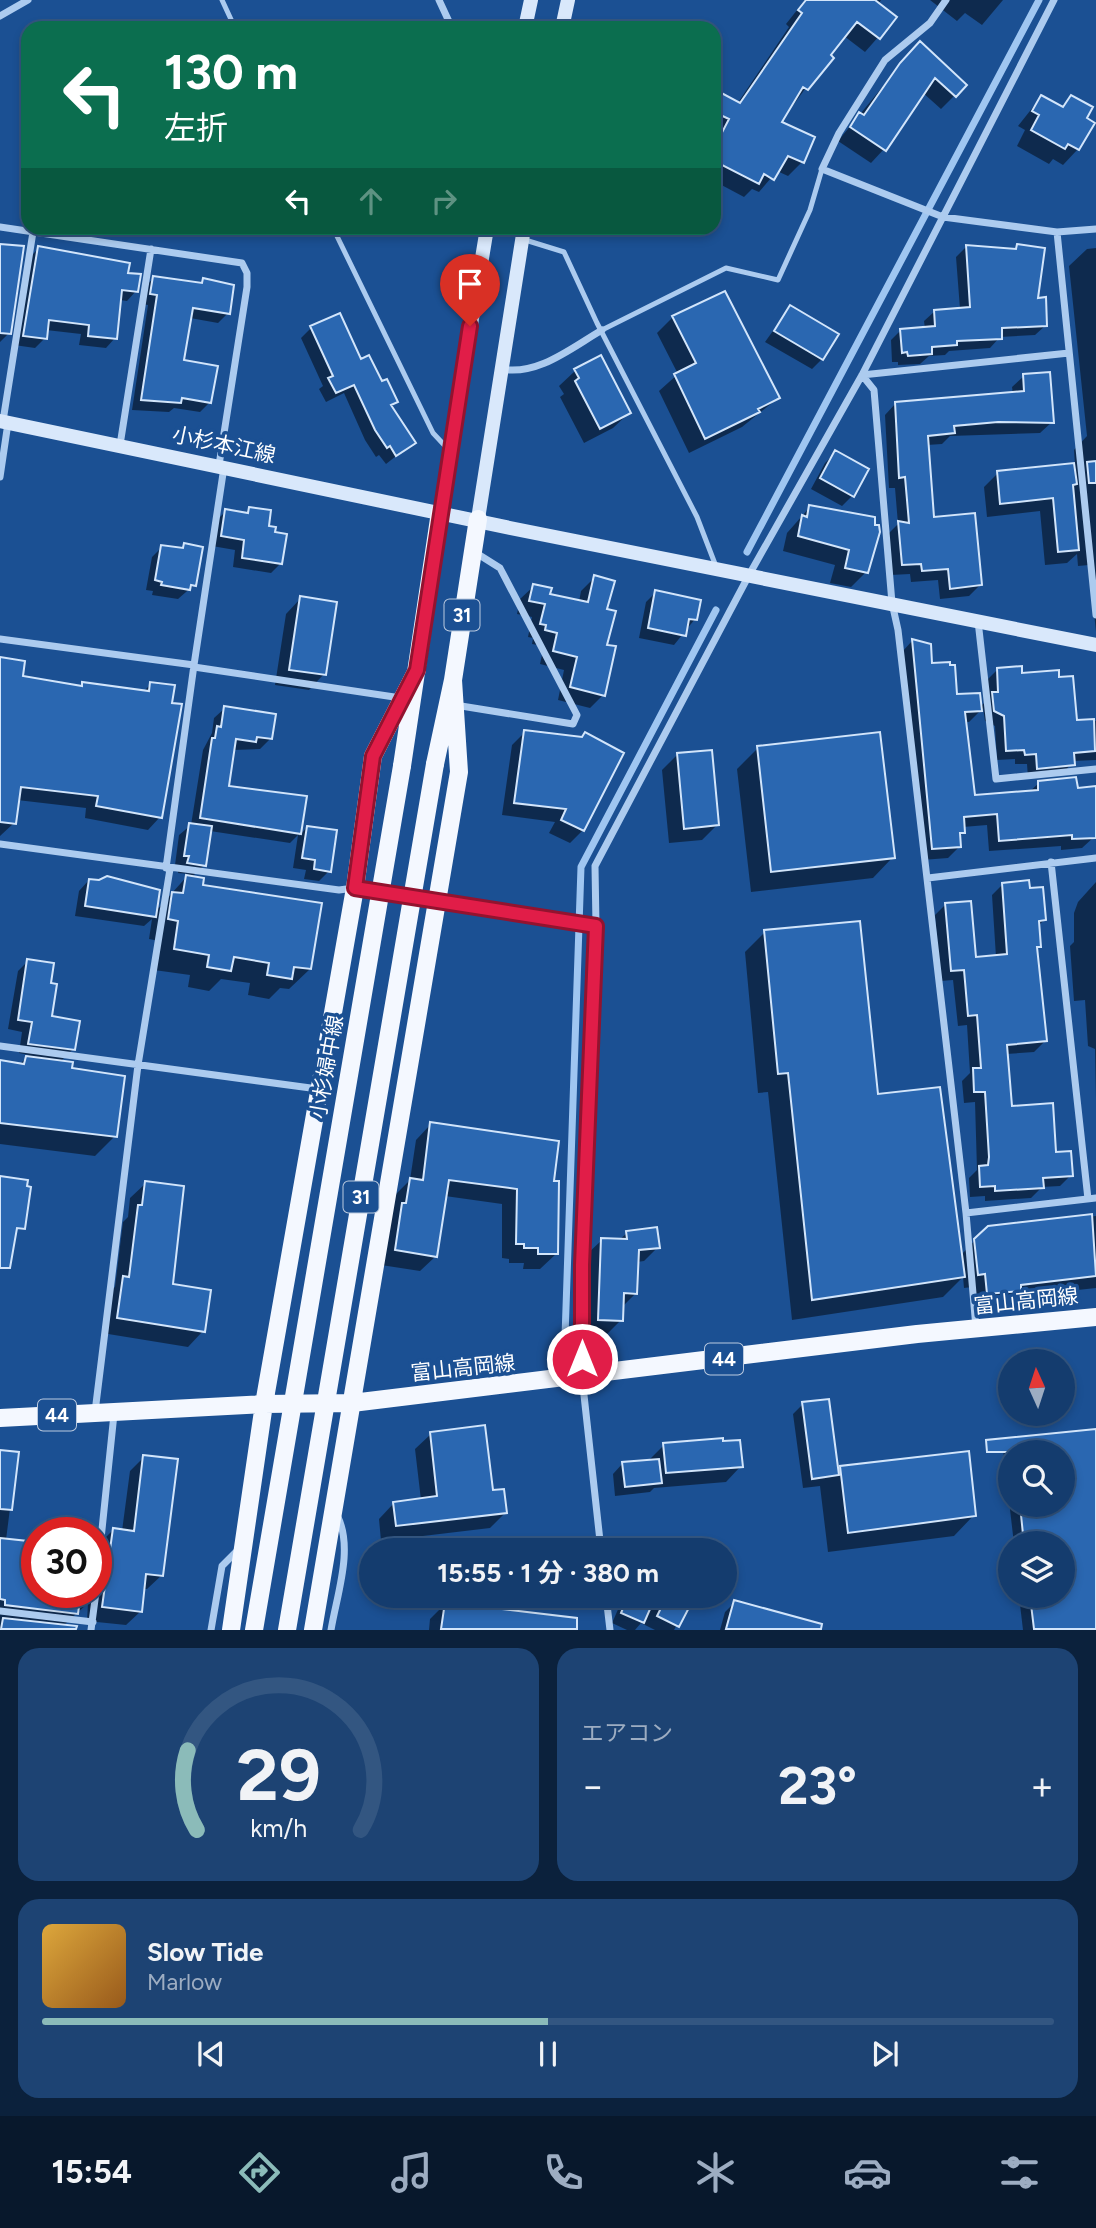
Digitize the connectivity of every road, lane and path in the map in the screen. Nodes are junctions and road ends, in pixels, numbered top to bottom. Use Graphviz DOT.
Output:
graph roads {
  1 [pos="28,0"];
  2 [pos="222,0"];
  3 [pos="439,0"];
  4 [pos="531,0"];
  5 [pos="568,0"];
  6 [pos="946,0"];
  7 [pos="1054,0"];
  8 [pos="0,16"];
  9 [pos="232,21"];
  10 [pos="449,21"];
  11 [pos="526,21"];
  12 [pos="564,21"];
  13 [pos="822,169"];
  14 [pos="943,217"];
  15 [pos="0,228"];
  16 [pos="1096,229"];
  17 [pos="21,231"];
  18 [pos="1057,232"];
  19 [pos="33,235"];
  20 [pos="54,235"];
  21 [pos="335,235"];
  22 [pos="487,235"];
  23 [pos="523,235"];
  24 [pos="527,235"];
  25 [pos="152,249"];
  26 [pos="602,330"];
  27 [pos="1069,353"];
  28 [pos="500,369"];
  29 [pos="862,375"];
  30 [pos="3,421"];
  31 [pos="120,445"];
  32 [pos="449,450"];
  33 [pos="221,466"];
  34 [pos="0,477"];
  35 [pos="440,512"];
  36 [pos="478,519"];
  37 [pos="472,550"];
  38 [pos="717,569"];
  39 [pos="749,576"];
  40 [pos="892,603"];
  41 [pos="1096,615"];
  42 [pos="978,621"];
  43 [pos="0,639"];
  44 [pos="1096,645"];
  45 [pos="194,666"];
  46 [pos="417,670"];
  47 [pos="453,680"];
  48 [pos="403,698"];
  49 [pos="454,705"];
  50 [pos="1096,769"];
  51 [pos="0,844"];
  52 [pos="1096,858"];
  53 [pos="1051,862"];
  54 [pos="168,868"];
  55 [pos="928,878"];
  56 [pos="355,888"];
  57 [pos="435,903"];
  58 [pos="596,926"];
  59 [pos="0,1046"];
  60 [pos="138,1065"];
  61 [pos="320,1089"];
  62 [pos="1092,1198"];
  63 [pos="966,1213"];
  64 [pos="1096,1317"];
  65 [pos="976,1328"];
  66 [pos="582,1377"];
  67 [pos="352,1403"];
  68 [pos="264,1404"];
  69 [pos="95,1412"];
  70 [pos="114,1412"];
  71 [pos="0,1418"];
  72 [pos="333,1508"];
  73 [pos="103,1517"];
  74 [pos="600,1538"];
  75 [pos="245,1544"];
  76 [pos="94,1608"];
  77 [pos="607,1608"];
  78 [pos="0,1611"];
  79 [pos="92,1626"];
  80 [pos="211,1629"];
  81 [pos="232,1629"];
  82 [pos="254,1629"];
  83 [pos="288,1629"];
  84 [pos="313,1629"];
  85 [pos="331,1629"];
  86 [pos="610,1629"];
  1 -- 8 [label="street"];
  2 -- 9 [label="lane"];
  3 -- 10 [label="street"];
  4 -- 11 [label="main road"];
  5 -- 12 [label="main road"];
  6 -- 13 [label="street"];
  7 -- 14 [label="street"];
  13 -- 14 [label="street"];
  13 -- 26 [label="lane"];
  14 -- 18 [label="street"];
  14 -- 29 [label="street"];
  15 -- 17 [label="street"];
  16 -- 18 [label="street"];
  18 -- 27 [label="street"];
  19 -- 30 [label="street"];
  20 -- 25 [label="street"];
  21 -- 32 [label="lane"];
  22 -- 32 [label="main road"];
  23 -- 28 [label="main road"];
  24 -- 26 [label="lane"];
  25 -- 31 [label="street"];
  25 -- 33 [label="street"];
  26 -- 28 [label="street"];
  26 -- 38 [label="lane"];
  27 -- 29 [label="street"];
  27 -- 41 [label="street"];
  28 -- 36 [label="main road"];
  29 -- 39 [label="street"];
  29 -- 40 [label="street"];
  30 -- 31 [label="main road, 小杉本江線"];
  30 -- 34 [label="street"];
  31 -- 33 [label="main road, 小杉本江線"];
  32 -- 35 [label="main road"];
  33 -- 35 [label="main road, 小杉本江線"];
  33 -- 45 [label="street"];
  35 -- 36 [label="main road, 小杉本江線"];
  35 -- 46 [label="main road, 小杉婦中線 / 31"];
  36 -- 37 [label="main road, 31"];
  36 -- 38 [label="main road, 小杉本江線"];
  37 -- 47 [label="main road, 31"];
  37 -- 49 [label="street"];
  38 -- 39 [label="main road, 小杉本江線"];
  39 -- 40 [label="main road, 小杉本江線"];
  39 -- 58 [label="street"];
  40 -- 42 [label="main road, 小杉本江線"];
  40 -- 55 [label="street"];
  42 -- 44 [label="main road, 小杉本江線"];
  42 -- 50 [label="street"];
  43 -- 45 [label="street"];
  45 -- 48 [label="street"];
  45 -- 54 [label="street"];
  46 -- 48 [label="main road, 31"];
  46 -- 82 [label="main road, 小杉婦中線 / 31, bridge"];
  47 -- 49 [label="main road, 31"];
  47 -- 83 [label="main road, 31, bridge"];
  48 -- 56 [label="main road, 31"];
  49 -- 57 [label="main road, 31"];
  51 -- 54 [label="street"];
  52 -- 53 [label="street"];
  53 -- 55 [label="street"];
  53 -- 62 [label="street"];
  54 -- 56 [label="street"];
  54 -- 60 [label="street"];
  55 -- 63 [label="street"];
  56 -- 57 [label="lane"];
  56 -- 61 [label="main road, 31"];
  57 -- 58 [label="street"];
  57 -- 67 [label="main road, 31"];
  58 -- 66 [label="street"];
  59 -- 60 [label="street"];
  60 -- 61 [label="street"];
  60 -- 69 [label="street"];
  61 -- 68 [label="main road, 31"];
  62 -- 63 [label="street"];
  63 -- 65 [label="street"];
  64 -- 65 [label="main road, 富山高岡線 / 44"];
  65 -- 66 [label="main road, 富山高岡線 / 44"];
  66 -- 67 [label="main road, 富山高岡線 / 44"];
  66 -- 74 [label="street"];
  67 -- 68 [label="main road, 富山高岡線 / 44"];
  67 -- 72 [label="main road, 31"];
  68 -- 70 [label="main road, 富山高岡線 / 44"];
  68 -- 75 [label="main road, 31"];
  69 -- 70 [label="main road, 富山高岡線 / 44"];
  69 -- 71 [label="main road, 富山高岡線 / 44"];
  70 -- 73 [label="street"];
  72 -- 84 [label="main road, 31"];
  72 -- 85 [label="street"];
  75 -- 80 [label="street"];
  75 -- 81 [label="main road, 31"];
  76 -- 79 [label="street"];
  77 -- 86 [label="street"];
  78 -- 79 [label="street"];
}
